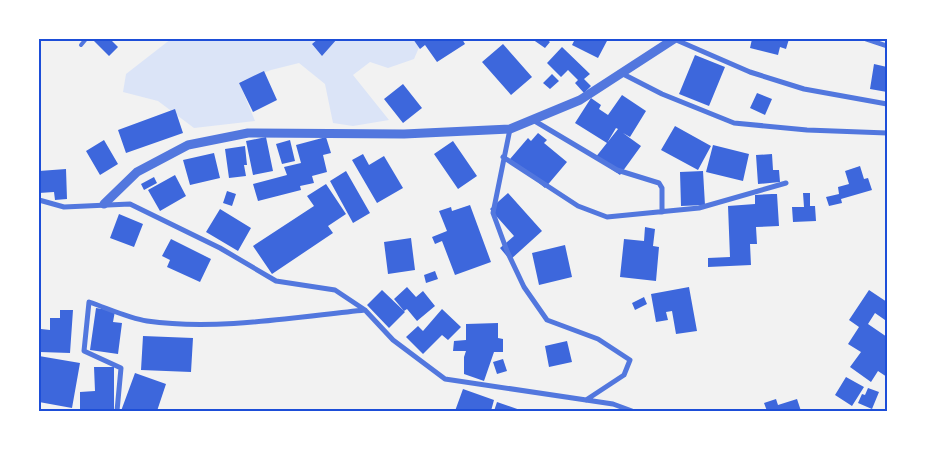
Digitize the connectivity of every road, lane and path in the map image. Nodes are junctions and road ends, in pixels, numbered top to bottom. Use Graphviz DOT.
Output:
graph roads {
  1 [pos="86,39"];
  2 [pos="674,39"];
  3 [pos="866,39"];
  4 [pos="81,45"];
  5 [pos="887,46"];
  6 [pos="621,73"];
  7 [pos="887,104"];
  8 [pos="532,119"];
  9 [pos="510,128"];
  10 [pos="887,133"];
  11 [pos="503,157"];
  12 [pos="786,183"];
  13 [pos="39,200"];
  14 [pos="104,204"];
  15 [pos="662,212"];
  16 [pos="365,310"];
  17 [pos="586,400"];
  18 [pos="117,411"];
  19 [pos="632,411"];
  1 -- 4 [label="lane"];
  2 -- 6 [label="street"];
  2 -- 7 [label="street"];
  3 -- 5 [label="street"];
  6 -- 8 [label="street"];
  6 -- 10 [label="street"];
  8 -- 9 [label="street"];
  8 -- 15 [label="street"];
  9 -- 11 [label="street"];
  9 -- 14 [label="street"];
  11 -- 15 [label="street"];
  11 -- 17 [label="street"];
  12 -- 15 [label="street"];
  13 -- 14 [label="street"];
  14 -- 16 [label="street"];
  16 -- 17 [label="street"];
  16 -- 18 [label="street"];
  17 -- 19 [label="street"];
}
